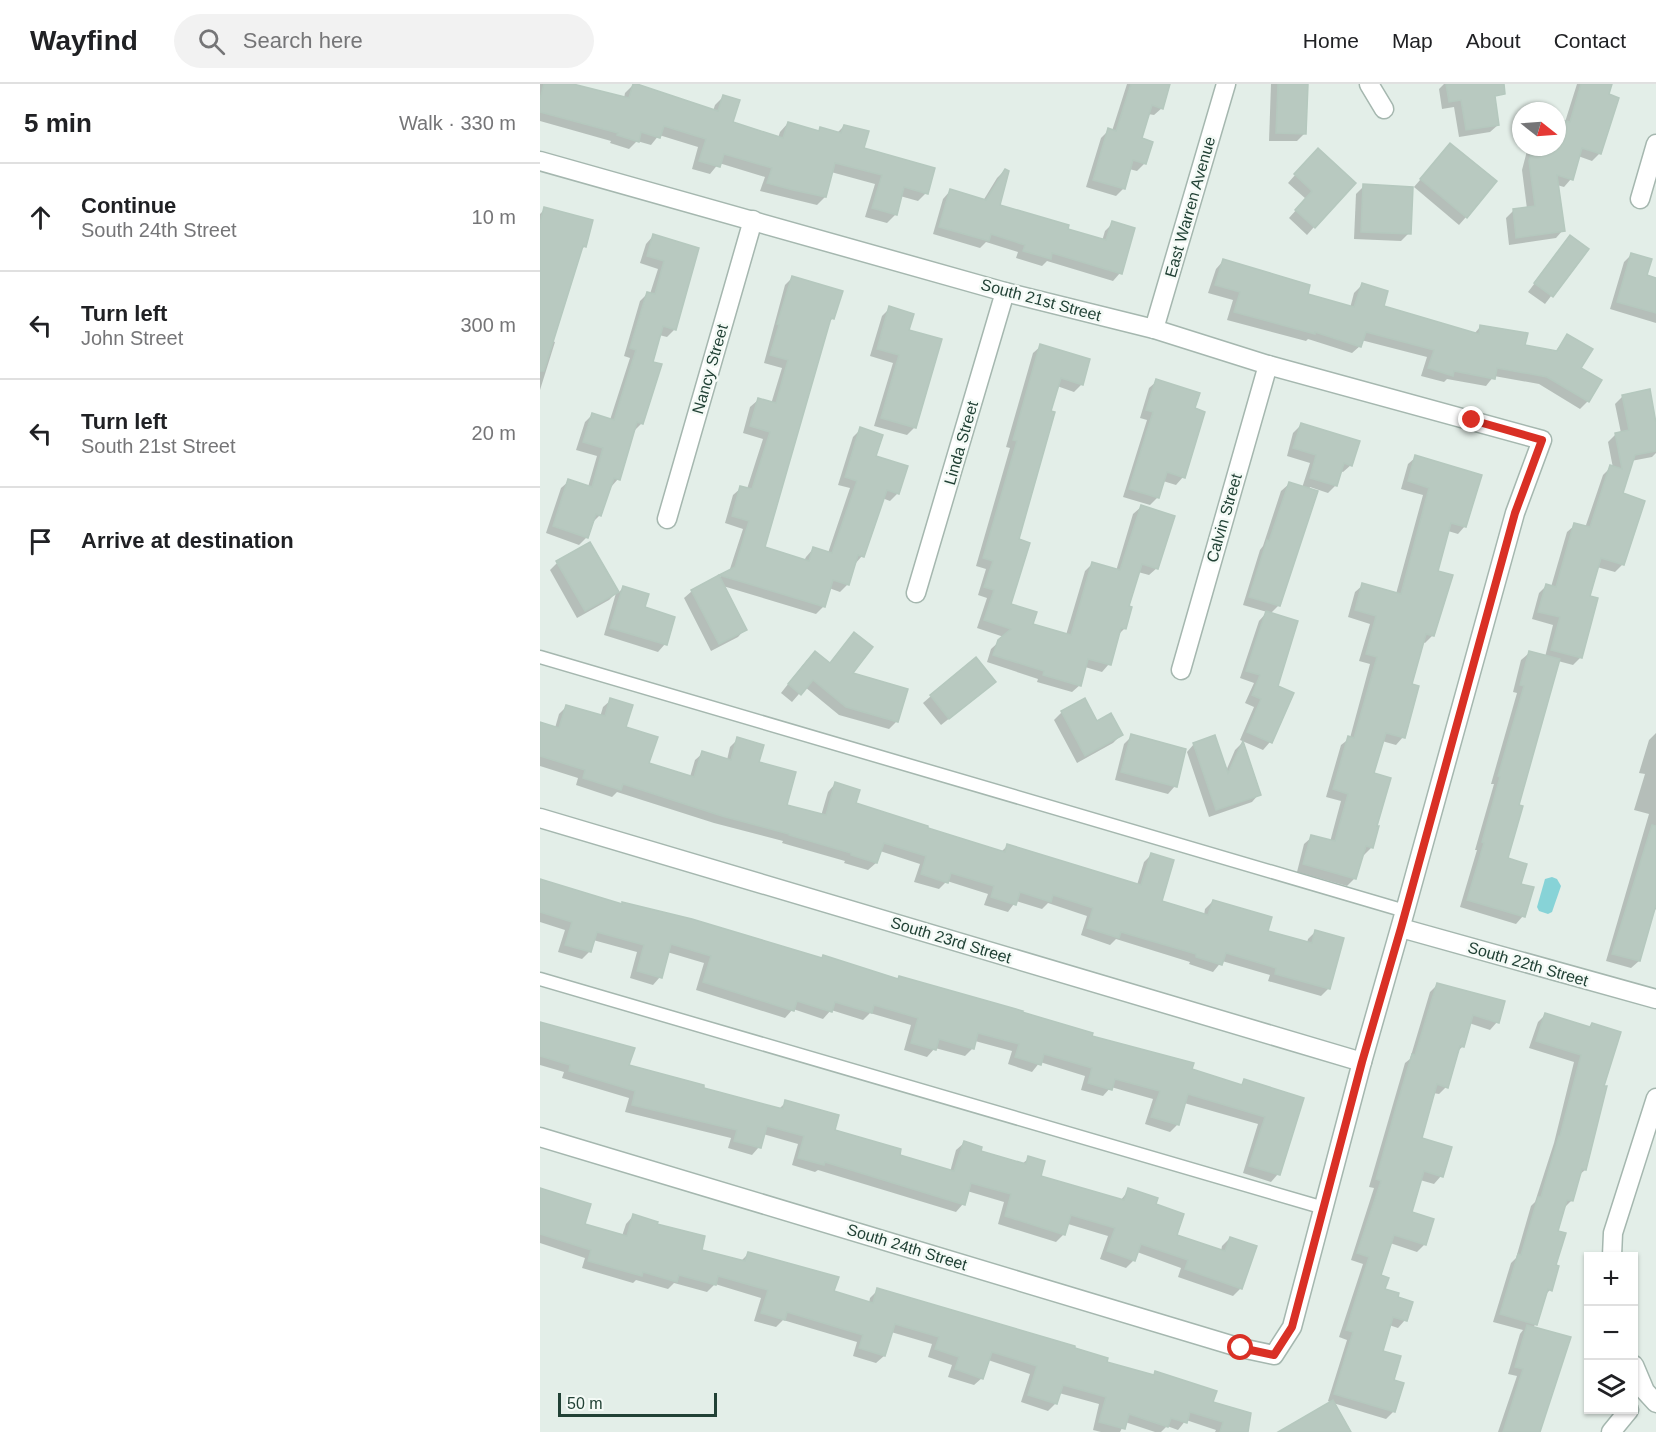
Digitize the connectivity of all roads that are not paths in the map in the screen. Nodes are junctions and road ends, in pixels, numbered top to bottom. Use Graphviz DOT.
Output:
graph roads {
  1 [pos="1226,84"];
  2 [pos="1370,84"];
  3 [pos="1384,109"];
  4 [pos="1656,144"];
  5 [pos="540,161"];
  6 [pos="1640,199"];
  7 [pos="753,220"];
  8 [pos="1005,292"];
  9 [pos="1154,330"];
  10 [pos="1268,365"];
  11 [pos="667,519"];
  12 [pos="916,593"];
  13 [pos="540,657"];
  14 [pos="1181,670"];
  15 [pos="540,818"];
  16 [pos="1403,920"];
  17 [pos="540,979"];
  18 [pos="1656,999"];
  19 [pos="1362,1062"];
  20 [pos="1656,1098"];
  21 [pos="540,1137"];
  22 [pos="1324,1208"];
  23 [pos="1612,1252"];
  24 [pos="1638,1377"];
  25 [pos="1645,1399"];
  26 [pos="1626,1414"];
  27 [pos="1611,1432"];
  1 -- 9 [label="street, East Warren Avenue"];
  2 -- 3 [label="street"];
  4 -- 6 [label="street"];
  5 -- 7 [label="street, South 21st Street"];
  7 -- 8 [label="street, South 21st Street"];
  7 -- 11 [label="street, Nancy Street"];
  8 -- 9 [label="street, South 21st Street"];
  8 -- 12 [label="street, Linda Street"];
  9 -- 10 [label="street, South 21st Street"];
  10 -- 14 [label="street, Calvin Street"];
  10 -- 16 [label="street, South 21st Street"];
  13 -- 16 [label="lane"];
  15 -- 19 [label="street, South 23rd Street"];
  16 -- 18 [label="street, South 22th Street"];
  16 -- 19 [label="street"];
  17 -- 22 [label="lane"];
  19 -- 22 [label="street"];
  20 -- 23 [label="street"];
  21 -- 22 [label="street, South 24th Street"];
  24 -- 25 [label="street"];
  26 -- 27 [label="street"];
}
